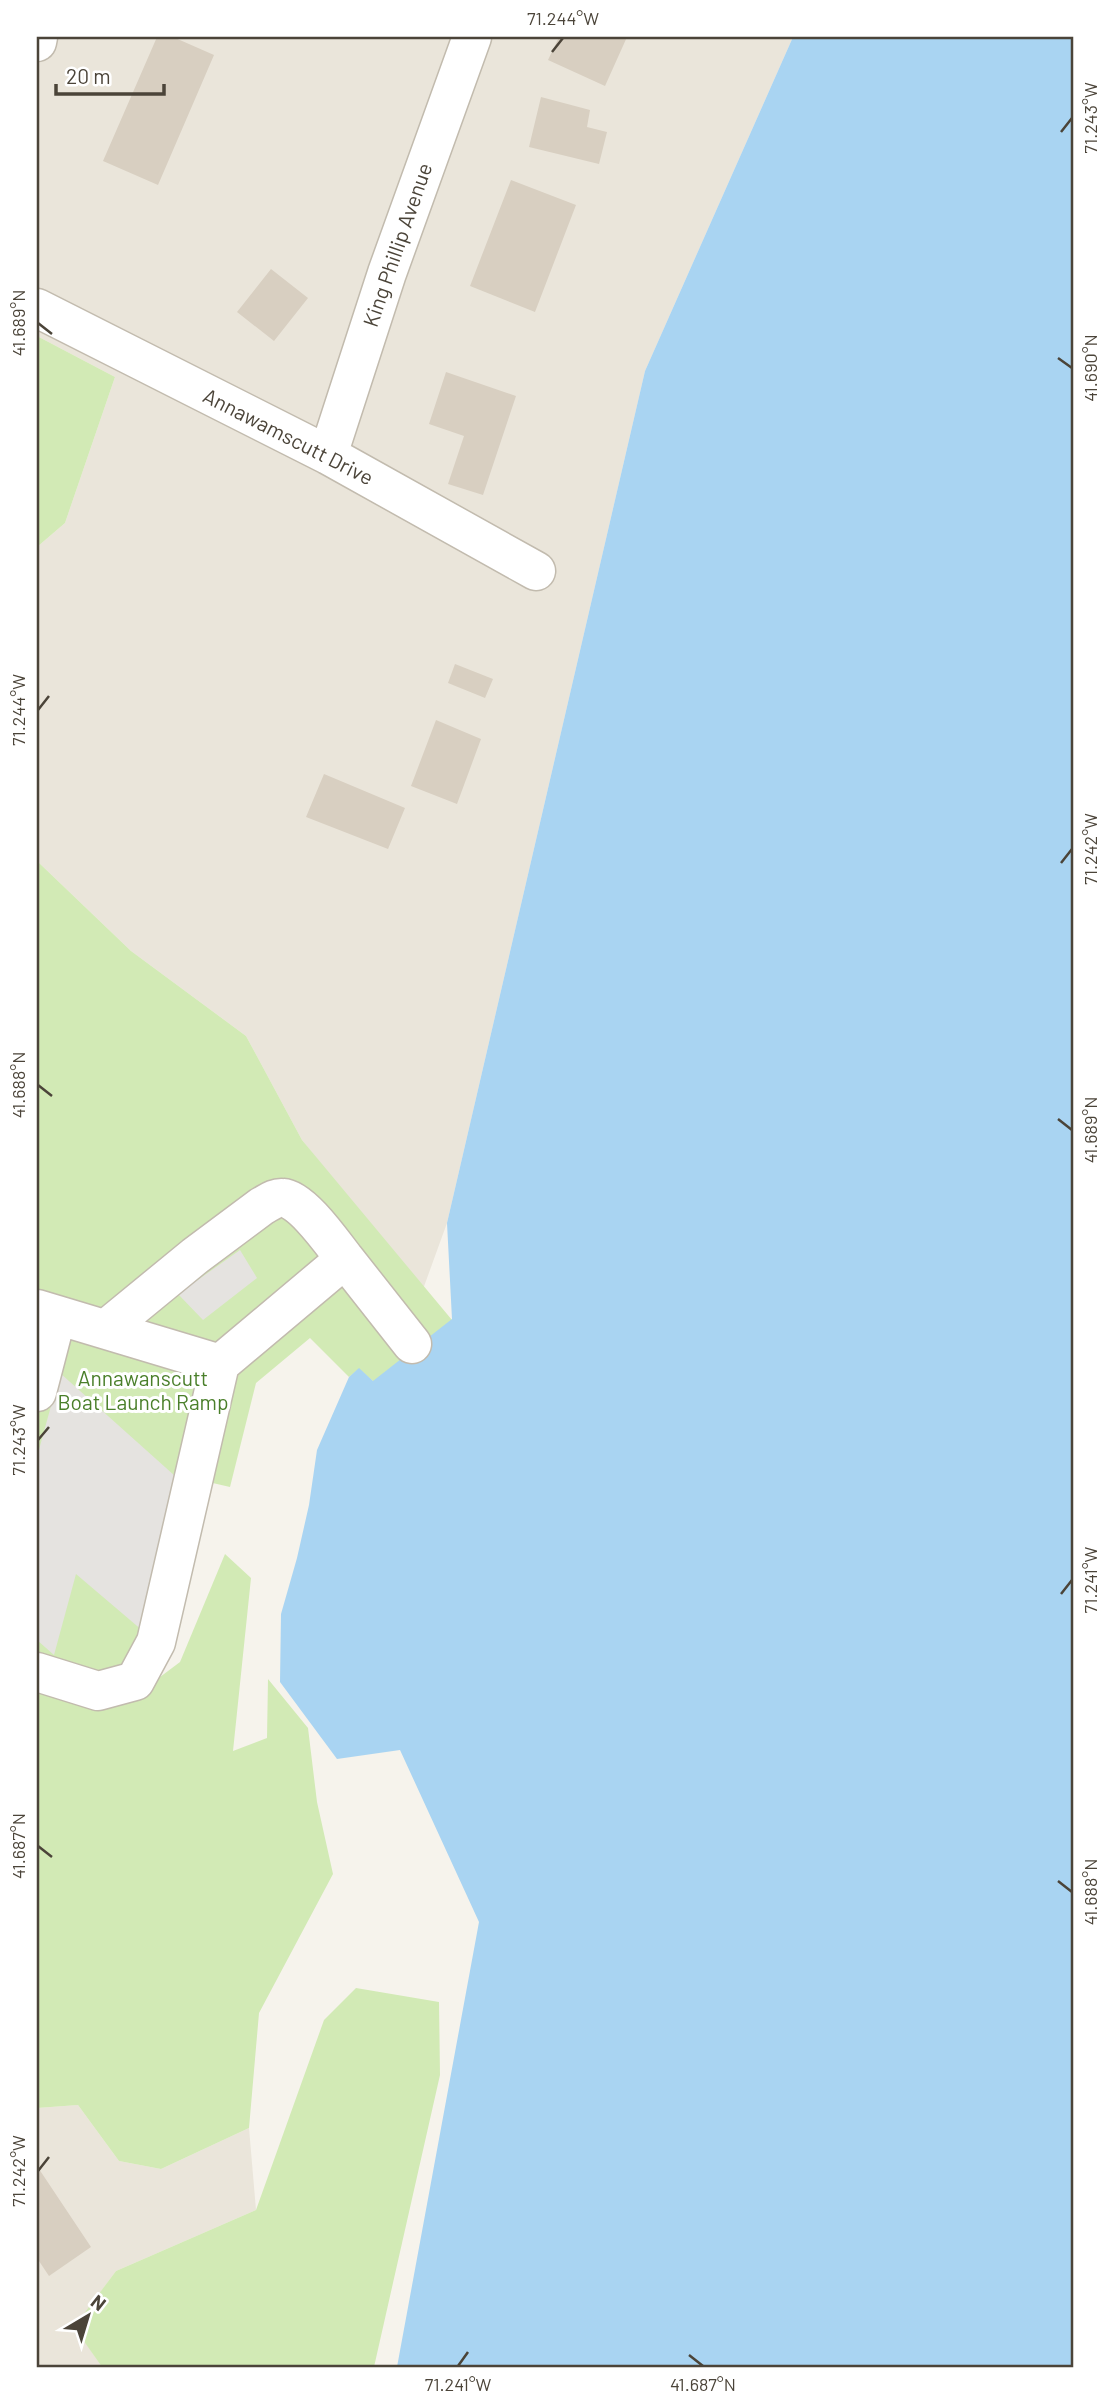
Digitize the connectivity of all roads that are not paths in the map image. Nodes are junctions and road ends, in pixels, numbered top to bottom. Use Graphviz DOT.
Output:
graph roads {
  1 [pos="38,37"];
  2 [pos="472,37"];
  3 [pos="37,42"];
  4 [pos="37,309"];
  5 [pos="328,455"];
  6 [pos="536,571"];
  7 [pos="345,1259"];
  8 [pos="47,1312"];
  9 [pos="106,1329"];
  10 [pos="412,1344"];
  11 [pos="220,1364"];
  12 [pos="37,1392"];
  13 [pos="37,1672"];
  1 -- 3 [label="street"];
  2 -- 5 [label="street, King Phillip Avenue"];
  4 -- 5 [label="street, Annawamscutt Drive"];
  5 -- 6 [label="street, Annawamscutt Drive"];
  7 -- 9 [label="street"];
  7 -- 10 [label="street"];
  7 -- 11 [label="street"];
  8 -- 9 [label="street"];
  8 -- 12 [label="street"];
  9 -- 11 [label="street"];
  11 -- 13 [label="street"];
}
